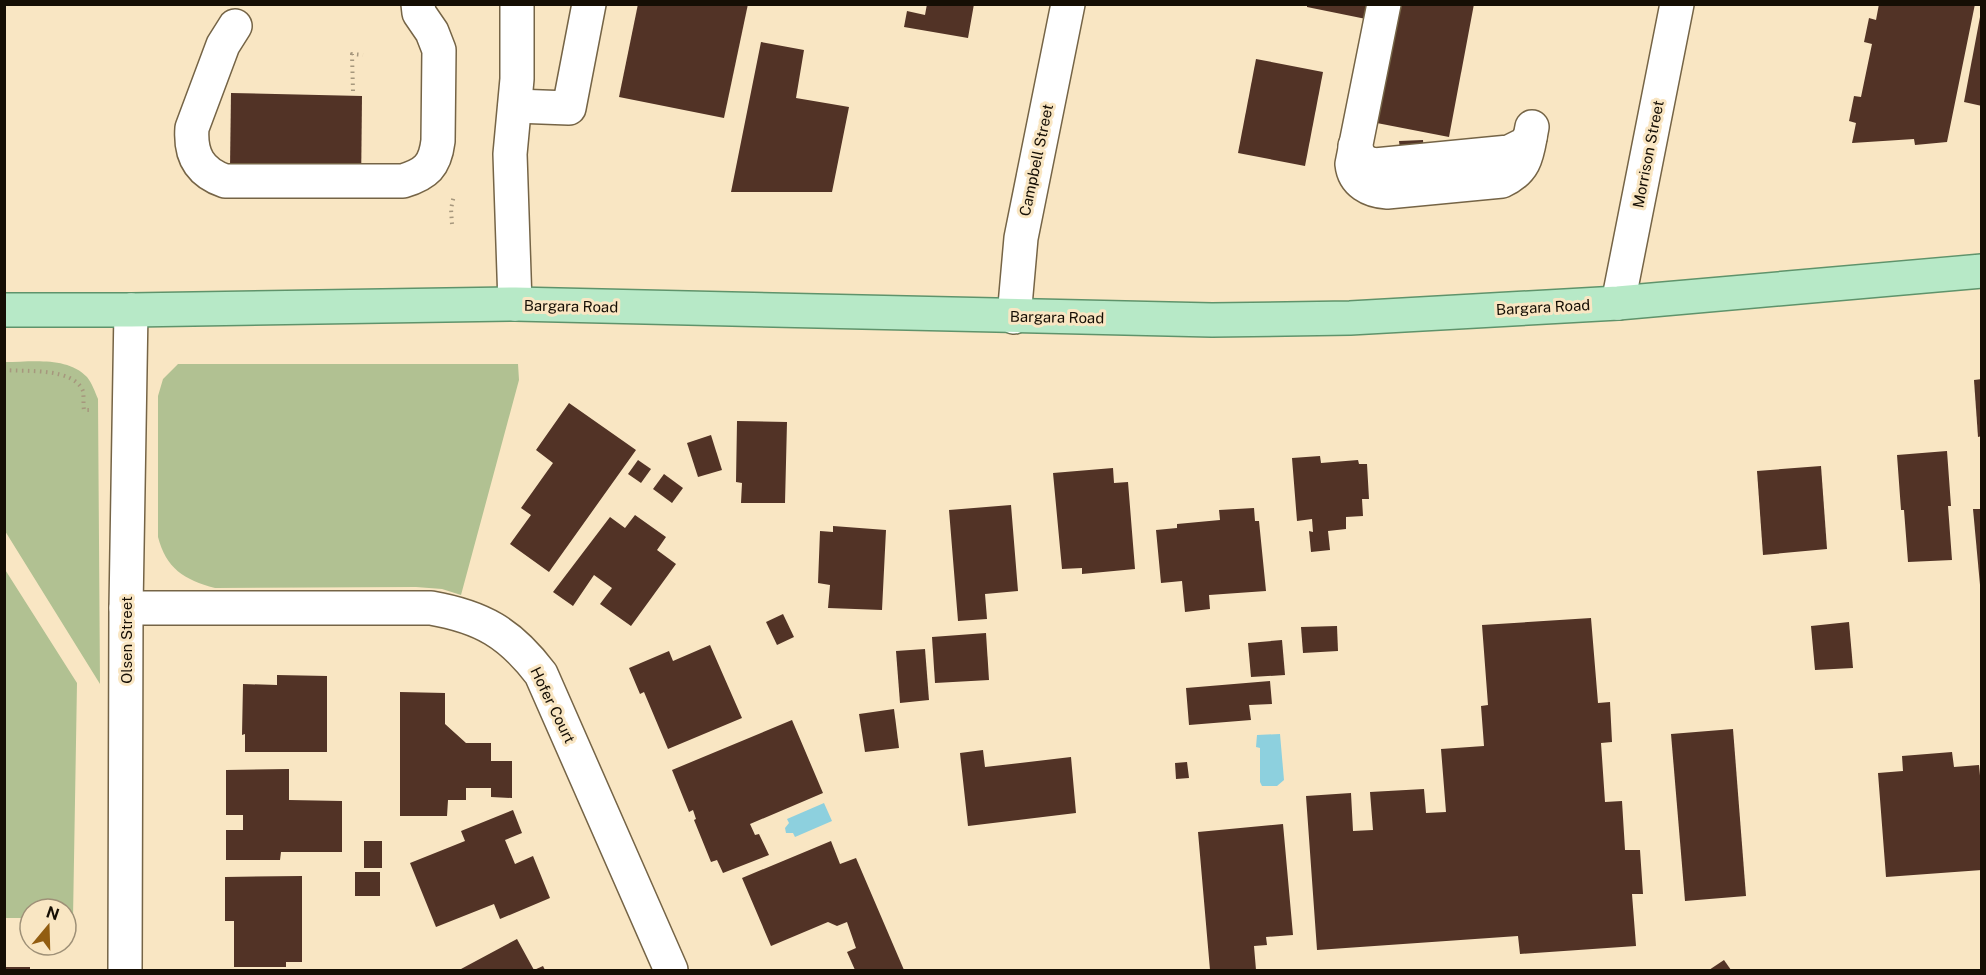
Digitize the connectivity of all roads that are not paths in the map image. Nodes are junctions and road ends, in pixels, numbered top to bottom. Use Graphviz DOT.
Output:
graph roads {
  1 [pos="418,4"];
  2 [pos="517,4"];
  3 [pos="589,4"];
  4 [pos="1068,4"];
  5 [pos="1384,4"];
  6 [pos="1677,4"];
  7 [pos="235,26"];
  8 [pos="515,106"];
  9 [pos="1531,132"];
  10 [pos="1982,271"];
  11 [pos="1618,303"];
  12 [pos="514,304"];
  13 [pos="4,310"];
  14 [pos="131,310"];
  15 [pos="1014,317"];
  16 [pos="126,608"];
  17 [pos="125,970"];
  18 [pos="671,970"];
  1 -- 7 [label="street"];
  2 -- 8 [label="street"];
  3 -- 8 [label="street"];
  4 -- 15 [label="street, Campbell Street"];
  5 -- 9 [label="street"];
  6 -- 11 [label="street, Morrison Street"];
  8 -- 12 [label="street"];
  10 -- 11 [label="main road, Bargara Road"];
  11 -- 15 [label="main road, Bargara Road"];
  12 -- 14 [label="main road, Bargara Road"];
  12 -- 15 [label="main road, Bargara Road"];
  13 -- 14 [label="main road, Bargara Road"];
  14 -- 16 [label="street, Olsen Street"];
  16 -- 17 [label="street, Olsen Street"];
  16 -- 18 [label="street, Hofer Court"];
}
